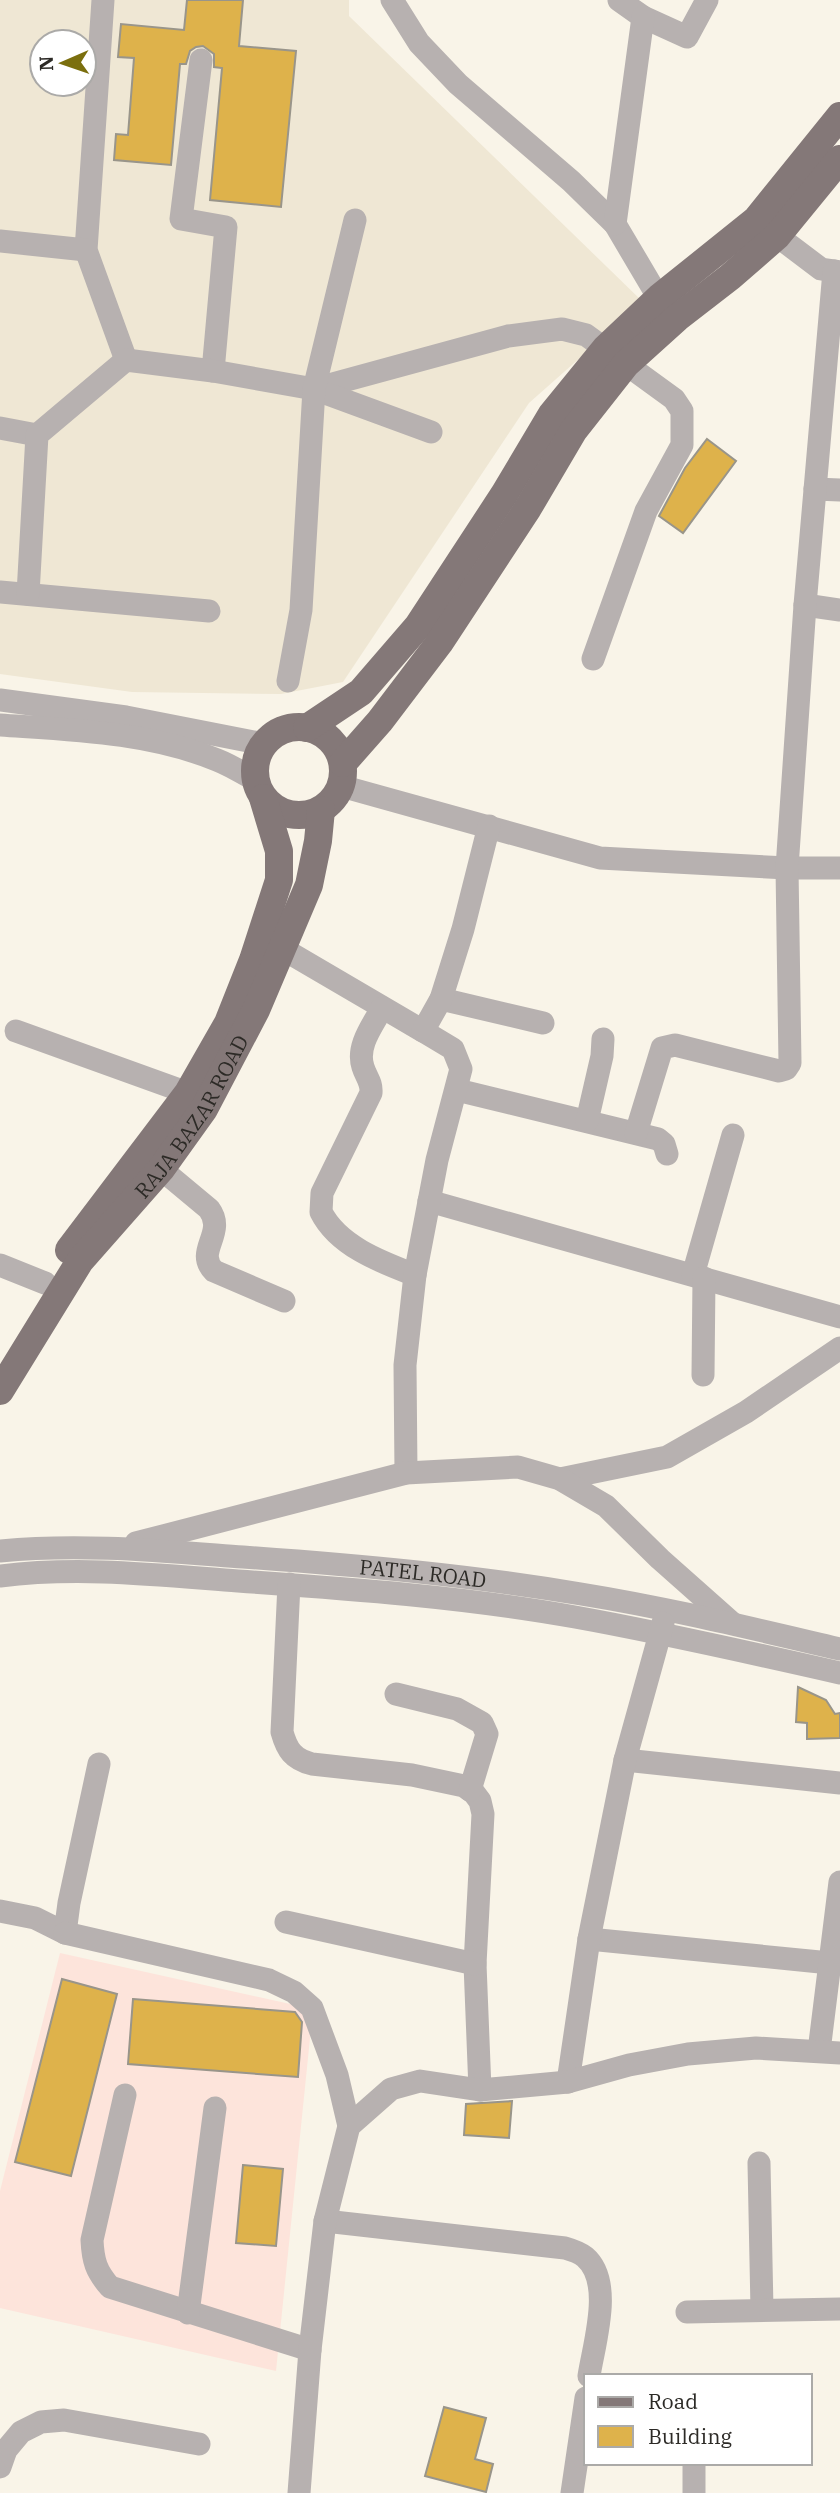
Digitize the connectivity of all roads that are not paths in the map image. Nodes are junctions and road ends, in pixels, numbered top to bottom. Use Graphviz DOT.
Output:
graph roads {
  1 [pos="103,0"];
  2 [pos="392,0"];
  3 [pos="619,0"];
  4 [pos="707,0"];
  5 [pos="643,17"];
  6 [pos="201,60"];
  7 [pos="840,116"];
  8 [pos="840,159"];
  9 [pos="355,220"];
  10 [pos="615,224"];
  11 [pos="767,228"];
  12 [pos="0,241"];
  13 [pos="86,250"];
  14 [pos="837,272"];
  15 [pos="660,297"];
  16 [pos="673,322"];
  17 [pos="616,357"];
  18 [pos="126,360"];
  19 [pos="213,371"];
  20 [pos="314,389"];
  21 [pos="832,393"];
  22 [pos="0,428"];
  23 [pos="430,432"];
  24 [pos="37,435"];
  25 [pos="815,489"];
  26 [pos="840,490"];
  27 [pos="0,592"];
  28 [pos="28,594"];
  29 [pos="806,605"];
  30 [pos="840,610"];
  31 [pos="209,611"];
  32 [pos="394,654"];
  33 [pos="593,659"];
  34 [pos="417,672"];
  35 [pos="288,681"];
  36 [pos="0,700"];
  37 [pos="0,725"];
  38 [pos="307,728"];
  39 [pos="218,734"];
  40 [pos="264,744"];
  41 [pos="214,759"];
  42 [pos="342,774"];
  43 [pos="259,789"];
  44 [pos="321,810"];
  45 [pos="489,826"];
  46 [pos="840,867"];
  47 [pos="788,868"];
  48 [pos="283,949"];
  49 [pos="441,999"];
  50 [pos="382,1008"];
  51 [pos="542,1023"];
  52 [pos="16,1031"];
  53 [pos="423,1031"];
  54 [pos="603,1039"];
  55 [pos="457,1090"];
  56 [pos="188,1093"];
  57 [pos="587,1121"];
  58 [pos="636,1133"];
  59 [pos="733,1135"];
  60 [pos="667,1154"];
  61 [pos="161,1168"];
  62 [pos="429,1201"];
  63 [pos="0,1265"];
  64 [pos="415,1275"];
  65 [pos="698,1277"];
  66 [pos="45,1283"];
  67 [pos="284,1301"];
  68 [pos="840,1317"];
  69 [pos="840,1348"];
  70 [pos="0,1354"];
  71 [pos="703,1375"];
  72 [pos="0,1391"];
  73 [pos="406,1473"];
  74 [pos="561,1479"];
  75 [pos="116,1548"];
  76 [pos="0,1551"];
  77 [pos="0,1576"];
  78 [pos="289,1584"];
  79 [pos="667,1609"];
  80 [pos="734,1625"];
  81 [pos="660,1635"];
  82 [pos="840,1648"];
  83 [pos="840,1673"];
  84 [pos="396,1693"];
  85 [pos="625,1760"];
  86 [pos="99,1764"];
  87 [pos="840,1783"];
  88 [pos="470,1790"];
  89 [pos="840,1882"];
  90 [pos="0,1911"];
  91 [pos="286,1922"];
  92 [pos="65,1933"];
  93 [pos="589,1939"];
  94 [pos="830,1963"];
  95 [pos="475,1964"];
  96 [pos="830,2052"];
  97 [pos="568,2082"];
  98 [pos="480,2090"];
  99 [pos="125,2095"];
  100 [pos="215,2108"];
  101 [pos="349,2126"];
  102 [pos="759,2163"];
  103 [pos="325,2221"];
  104 [pos="840,2309"];
  105 [pos="762,2310"];
  106 [pos="687,2312"];
  107 [pos="188,2313"];
  108 [pos="310,2350"];
  109 [pos="589,2374"];
  110 [pos="584,2412"];
  111 [pos="199,2444"];
  112 [pos="694,2465"];
  113 [pos="0,2467"];
  114 [pos="299,2493"];
  115 [pos="572,2493"];
  116 [pos="694,2493"];
  1 -- 13 [label="street"];
  2 -- 10 [label="street"];
  3 -- 5 [label="street"];
  4 -- 5 [label="street"];
  5 -- 10 [label="street"];
  6 -- 19 [label="street"];
  7 -- 11 [label="main road"];
  8 -- 11 [label="main road"];
  9 -- 20 [label="street"];
  10 -- 15 [label="street"];
  11 -- 14 [label="street"];
  11 -- 15 [label="main road"];
  11 -- 16 [label="main road"];
  12 -- 13 [label="street"];
  13 -- 18 [label="street"];
  14 -- 21 [label="street"];
  15 -- 16 [label="street"];
  15 -- 17 [label="main road"];
  16 -- 17 [label="main road"];
  17 -- 20 [label="street"];
  17 -- 32 [label="main road"];
  17 -- 33 [label="street"];
  17 -- 34 [label="main road"];
  18 -- 19 [label="street"];
  18 -- 24 [label="street"];
  19 -- 20 [label="street"];
  20 -- 23 [label="street"];
  20 -- 35 [label="street"];
  21 -- 25 [label="street"];
  22 -- 24 [label="street"];
  24 -- 28 [label="street"];
  25 -- 26 [label="street"];
  25 -- 29 [label="street"];
  27 -- 28 [label="street"];
  28 -- 31 [label="street"];
  29 -- 30 [label="street"];
  29 -- 47 [label="street"];
  32 -- 34 [label="main road"];
  32 -- 38 [label="main road"];
  34 -- 42 [label="main road"];
  36 -- 39 [label="street"];
  37 -- 41 [label="street"];
  38 -- 40 [label="main road"];
  38 -- 42 [label="main road"];
  39 -- 40 [label="street"];
  39 -- 41 [label="street"];
  40 -- 43 [label="main road"];
  41 -- 43 [label="street"];
  42 -- 44 [label="main road"];
  42 -- 45 [label="street"];
  43 -- 44 [label="main road"];
  43 -- 56 [label="main road, RAJA BAZAR ROAD"];
  44 -- 48 [label="main road, RAJA BAZAR ROAD"];
  45 -- 47 [label="street"];
  45 -- 49 [label="street"];
  46 -- 47 [label="street"];
  47 -- 58 [label="street"];
  48 -- 50 [label="street"];
  48 -- 61 [label="main road, RAJA BAZAR ROAD"];
  49 -- 51 [label="street"];
  49 -- 53 [label="street"];
  50 -- 53 [label="street"];
  50 -- 64 [label="street"];
  52 -- 56 [label="street"];
  53 -- 55 [label="street"];
  54 -- 57 [label="street"];
  55 -- 57 [label="street"];
  55 -- 62 [label="street"];
  56 -- 66 [label="main road, RAJA BAZAR ROAD"];
  57 -- 58 [label="street"];
  58 -- 60 [label="street"];
  59 -- 65 [label="street"];
  61 -- 67 [label="street"];
  61 -- 72 [label="main road, RAJA BAZAR ROAD"];
  62 -- 64 [label="street"];
  62 -- 65 [label="street"];
  63 -- 66 [label="street"];
  64 -- 73 [label="street"];
  65 -- 68 [label="street"];
  65 -- 71 [label="street"];
  66 -- 70 [label="main road, RAJA BAZAR ROAD"];
  69 -- 74 [label="street"];
  73 -- 74 [label="street"];
  73 -- 75 [label="street"];
  74 -- 80 [label="street"];
  75 -- 76 [label="street, PATEL ROAD"];
  75 -- 79 [label="street, PATEL ROAD"];
  77 -- 78 [label="street, PATEL ROAD"];
  78 -- 81 [label="street, PATEL ROAD"];
  78 -- 88 [label="street"];
  79 -- 80 [label="street, PATEL ROAD"];
  79 -- 81 [label="street"];
  80 -- 82 [label="street, PATEL ROAD"];
  81 -- 83 [label="street, PATEL ROAD"];
  81 -- 85 [label="street"];
  84 -- 88 [label="street"];
  85 -- 87 [label="street"];
  85 -- 93 [label="street"];
  86 -- 92 [label="street"];
  88 -- 95 [label="street"];
  89 -- 94 [label="street"];
  90 -- 92 [label="street"];
  91 -- 95 [label="street"];
  92 -- 101 [label="street"];
  93 -- 94 [label="street"];
  93 -- 97 [label="street"];
  94 -- 96 [label="street"];
  95 -- 98 [label="street"];
  96 -- 97 [label="street"];
  97 -- 98 [label="street"];
  98 -- 101 [label="street"];
  99 -- 107 [label="street"];
  100 -- 107 [label="street"];
  101 -- 103 [label="street"];
  102 -- 105 [label="street"];
  103 -- 108 [label="street"];
  103 -- 109 [label="street"];
  104 -- 105 [label="street"];
  105 -- 106 [label="street"];
  107 -- 108 [label="street"];
  108 -- 114 [label="street"];
  110 -- 115 [label="street"];
  111 -- 113 [label="street"];
  112 -- 116 [label="street"];
}
